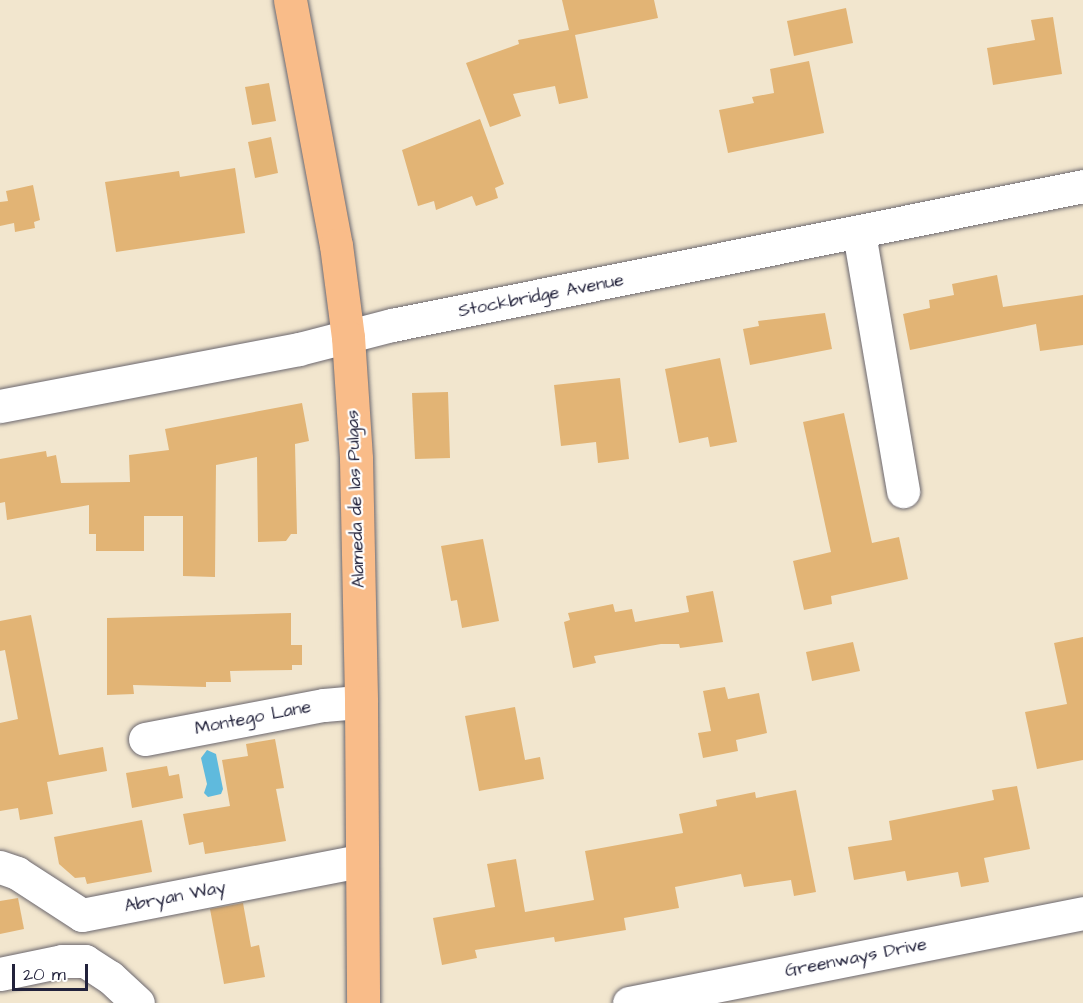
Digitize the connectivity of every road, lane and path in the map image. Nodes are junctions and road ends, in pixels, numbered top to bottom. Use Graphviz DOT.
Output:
graph roads {
  1 [pos="290,0"];
  2 [pos="1083,186"];
  3 [pos="859,233"];
  4 [pos="348,337"];
  5 [pos="0,406"];
  6 [pos="903,491"];
  7 [pos="361,702"];
  8 [pos="145,739"];
  9 [pos="361,861"];
  10 [pos="0,867"];
  11 [pos="1083,912"];
  12 [pos="0,974"];
  13 [pos="138,1003"];
  14 [pos="363,1003"];
  15 [pos="629,1003"];
  1 -- 4 [label="main road, Alameda de las Pulgas"];
  2 -- 3 [label="street, Stockbridge Avenue"];
  3 -- 4 [label="street, Stockbridge Avenue"];
  3 -- 6 [label="street"];
  4 -- 5 [label="street, Stockbridge Avenue"];
  4 -- 7 [label="main road, Alameda de las Pulgas"];
  7 -- 8 [label="street, Montego Lane"];
  7 -- 9 [label="main road, Alameda de las Pulgas"];
  9 -- 10 [label="street, Abryan Way"];
  9 -- 14 [label="main road, Alameda de las Pulgas"];
  11 -- 15 [label="street, Greenways Drive"];
  12 -- 13 [label="street"];
}
